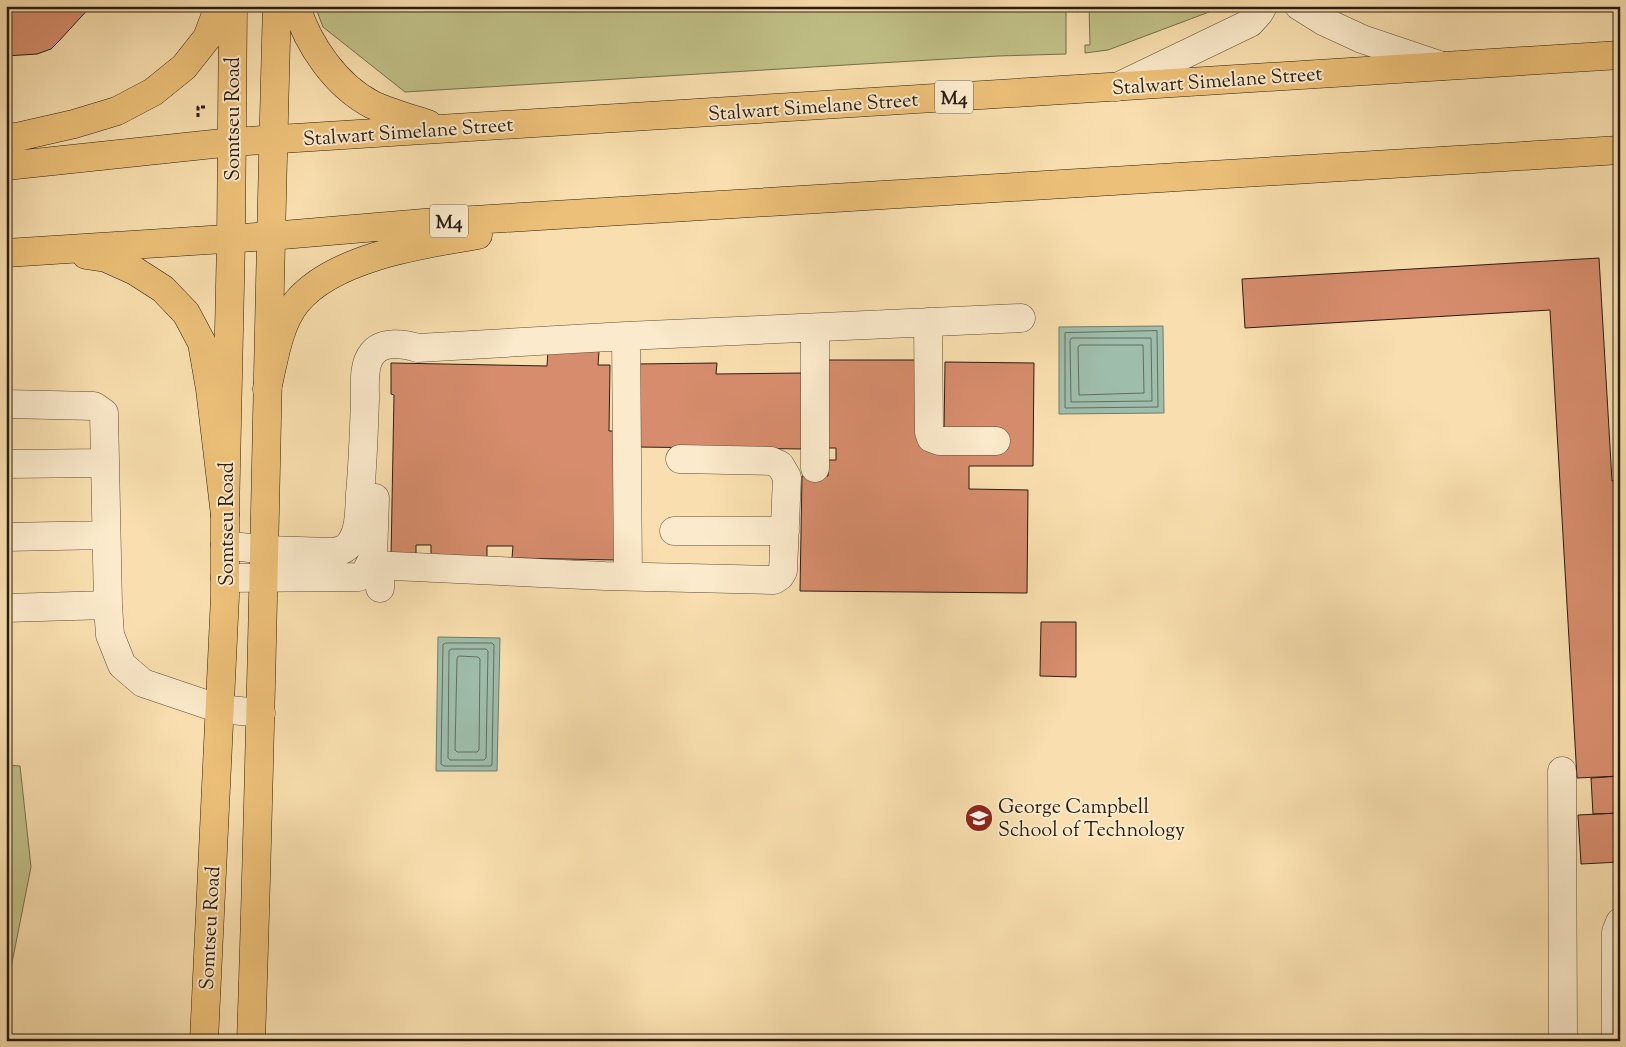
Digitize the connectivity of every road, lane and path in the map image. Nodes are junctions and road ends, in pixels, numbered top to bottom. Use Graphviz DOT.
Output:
graph roads {
  1 [pos="220,6"];
  2 [pos="233,6"];
  3 [pos="277,6"];
  4 [pos="296,6"];
  5 [pos="1263,6"];
  6 [pos="1299,6"];
  7 [pos="1620,55"];
  8 [pos="1442,66"];
  9 [pos="1117,87"];
  10 [pos="443,129"];
  11 [pos="6,137"];
  12 [pos="273,140"];
  13 [pos="232,142"];
  14 [pos="1620,150"];
  15 [pos="6,166"];
  16 [pos="610,212"];
  17 [pos="271,236"];
  18 [pos="231,239"];
  19 [pos="55,250"];
  20 [pos="6,253"];
  21 [pos="1020,318"];
  22 [pos="928,322"];
  23 [pos="815,328"];
  24 [pos="626,336"];
  25 [pos="267,389"];
  26 [pos="6,404"];
  27 [pos="996,441"];
  28 [pos="680,459"];
  29 [pos="369,460"];
  30 [pos="105,462"];
  31 [pos="6,464"];
  32 [pos="815,468"];
  33 [pos="225,515"];
  34 [pos="674,531"];
  35 [pos="785,531"];
  36 [pos="106,535"];
  37 [pos="6,537"];
  38 [pos="225,545"];
  39 [pos="265,550"];
  40 [pos="377,573"];
  41 [pos="628,576"];
  42 [pos="225,578"];
  43 [pos="264,578"];
  44 [pos="108,605"];
  45 [pos="6,608"];
  46 [pos="220,709"];
  47 [pos="261,713"];
  48 [pos="1562,771"];
  49 [pos="1620,922"];
  50 [pos="204,1041"];
  51 [pos="251,1041"];
  52 [pos="1563,1041"];
  53 [pos="1616,1041"];
  1 -- 11 [label="main road"];
  2 -- 13 [label="main road, Somtseu Road"];
  3 -- 12 [label="main road, Somtseu Road"];
  4 -- 10 [label="main road"];
  5 -- 9 [label="lane"];
  6 -- 8 [label="lane"];
  7 -- 8 [label="main road, Stalwart Simelane Street / M4"];
  8 -- 9 [label="main road, Stalwart Simelane Street / M4"];
  9 -- 10 [label="main road, Stalwart Simelane Street / M4"];
  10 -- 12 [label="main road, Stalwart Simelane Street / M4"];
  12 -- 13 [label="main road, Stalwart Simelane Street / M4"];
  12 -- 17 [label="main road, Somtseu Road"];
  13 -- 15 [label="main road, Stalwart Simelane Street / M4"];
  13 -- 18 [label="main road, Somtseu Road"];
  14 -- 16 [label="main road, M4"];
  16 -- 17 [label="main road, M4"];
  16 -- 25 [label="main road"];
  17 -- 18 [label="main road, M4"];
  17 -- 25 [label="main road, Somtseu Road"];
  18 -- 19 [label="main road, M4"];
  18 -- 33 [label="main road, Somtseu Road"];
  19 -- 20 [label="main road, M4"];
  19 -- 33 [label="main road"];
  21 -- 22 [label="lane"];
  22 -- 23 [label="lane"];
  22 -- 27 [label="lane"];
  23 -- 24 [label="lane"];
  23 -- 32 [label="lane"];
  24 -- 29 [label="lane"];
  24 -- 41 [label="lane"];
  25 -- 39 [label="main road, Somtseu Road"];
  26 -- 30 [label="lane"];
  28 -- 35 [label="lane"];
  29 -- 39 [label="lane"];
  29 -- 40 [label="lane"];
  30 -- 31 [label="lane"];
  30 -- 36 [label="lane"];
  33 -- 38 [label="main road, Somtseu Road"];
  34 -- 35 [label="lane"];
  35 -- 41 [label="lane"];
  36 -- 37 [label="lane"];
  36 -- 44 [label="lane"];
  38 -- 39 [label="lane"];
  38 -- 42 [label="main road, Somtseu Road"];
  39 -- 43 [label="main road, Somtseu Road"];
  40 -- 41 [label="lane"];
  40 -- 43 [label="lane"];
  42 -- 43 [label="lane"];
  42 -- 46 [label="main road, Somtseu Road"];
  43 -- 47 [label="main road, Somtseu Road"];
  44 -- 45 [label="lane"];
  44 -- 46 [label="lane"];
  46 -- 47 [label="lane"];
  46 -- 50 [label="main road, Somtseu Road"];
  47 -- 51 [label="main road, Somtseu Road"];
  48 -- 52 [label="lane"];
  49 -- 53 [label="lane"];
}
